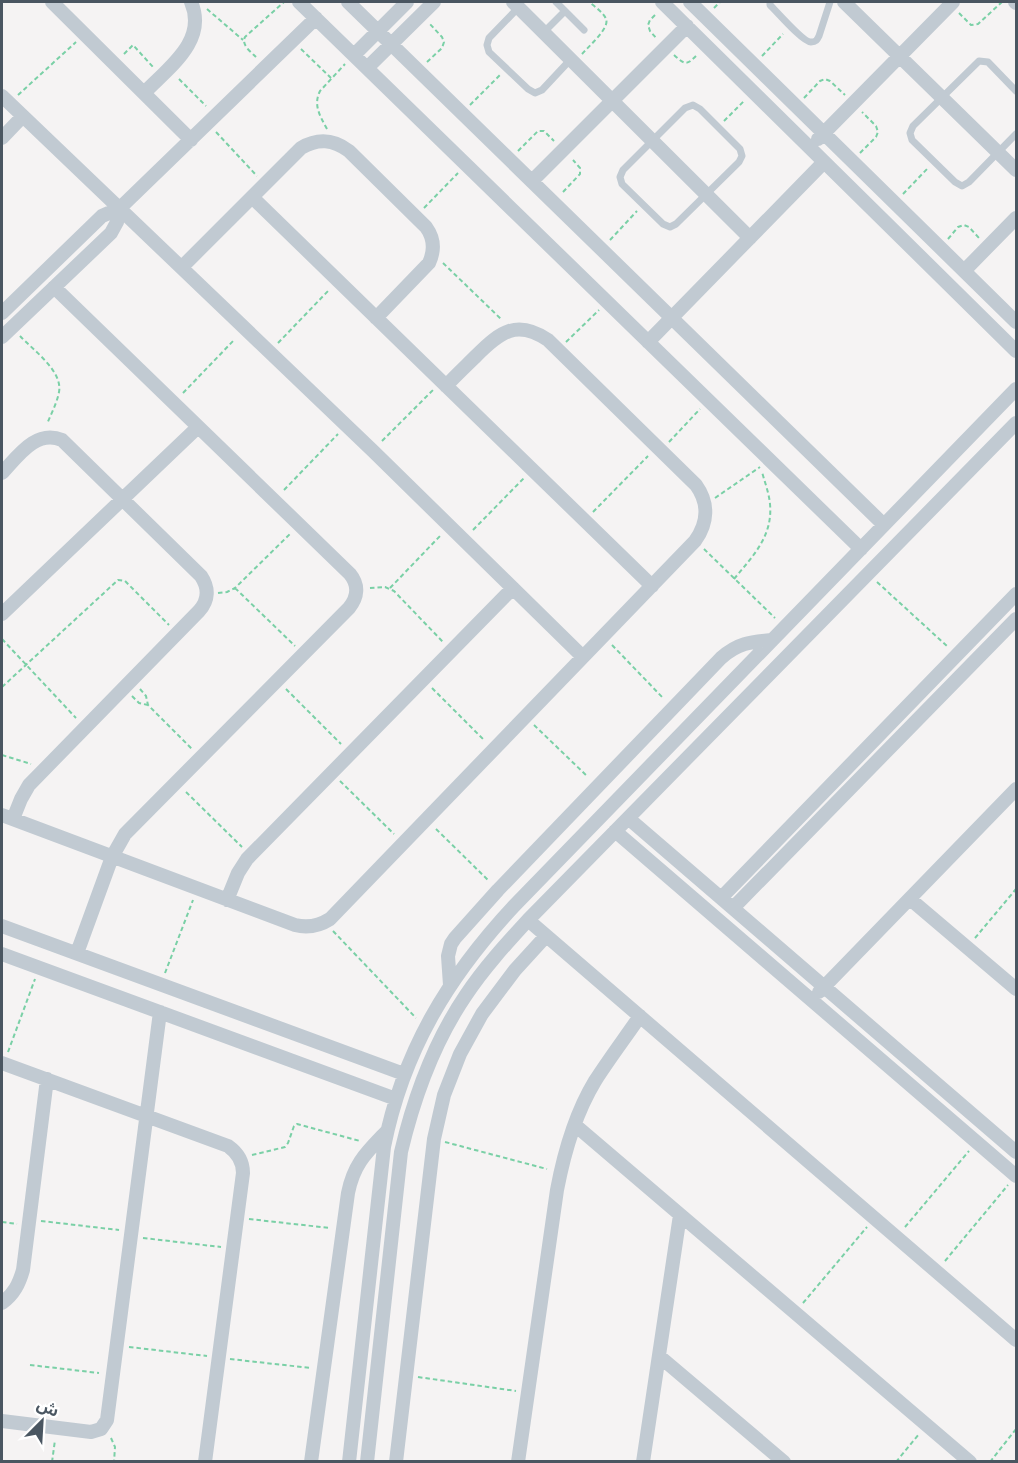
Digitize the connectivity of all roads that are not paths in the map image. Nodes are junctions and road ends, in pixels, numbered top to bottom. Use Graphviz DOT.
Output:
graph roads {
  1 [pos="52,2"];
  2 [pos="191,2"];
  3 [pos="299,2"];
  4 [pos="348,2"];
  5 [pos="407,2"];
  6 [pos="434,2"];
  7 [pos="555,2"];
  8 [pos="662,2"];
  9 [pos="690,2"];
  10 [pos="770,2"];
  11 [pos="819,2"];
  12 [pos="830,2"];
  13 [pos="844,2"];
  14 [pos="952,3"];
  15 [pos="516,4"];
  16 [pos="827,9"];
  17 [pos="565,11"];
  18 [pos="316,18"];
  19 [pos="687,26"];
  20 [pos="378,30"];
  21 [pos="584,30"];
  22 [pos="544,32"];
  23 [pos="391,44"];
  24 [pos="354,55"];
  25 [pos="900,56"];
  26 [pos="571,59"];
  27 [pos="367,68"];
  28 [pos="1017,91"];
  29 [pos="144,93"];
  30 [pos="942,97"];
  31 [pos="5,99"];
  32 [pos="612,100"];
  33 [pos="23,116"];
  34 [pos="824,133"];
  35 [pos="1017,134"];
  36 [pos="2,138"];
  37 [pos="191,140"];
  38 [pos="653,140"];
  39 [pos="810,147"];
  40 [pos="998,153"];
  41 [pos="824,162"];
  42 [pos="1017,170"];
  43 [pos="532,181"];
  44 [pos="706,194"];
  45 [pos="252,197"];
  46 [pos="120,208"];
  47 [pos="1017,218"];
  48 [pos="750,238"];
  49 [pos="182,267"];
  50 [pos="964,271"];
  51 [pos="54,287"];
  52 [pos="2,313"];
  53 [pos="376,318"];
  54 [pos="672,318"];
  55 [pos="1017,322"];
  56 [pos="7,332"];
  57 [pos="648,342"];
  58 [pos="1017,351"];
  59 [pos="444,384"];
  60 [pos="1017,388"];
  61 [pos="1001,404"];
  62 [pos="1017,421"];
  63 [pos="198,427"];
  64 [pos="2,472"];
  65 [pos="123,499"];
  66 [pos="884,525"];
  67 [pos="861,549"];
  68 [pos="652,586"];
  69 [pos="513,588"];
  70 [pos="1017,594"];
  71 [pos="2,614"];
  72 [pos="1017,619"];
  73 [pos="772,640"];
  74 [pos="583,657"];
  75 [pos="1017,789"];
  76 [pos="7,817"];
  77 [pos="628,818"];
  78 [pos="615,831"];
  79 [pos="112,857"];
  80 [pos="554,865"];
  81 [pos="568,879"];
  82 [pos="721,898"];
  83 [pos="910,898"];
  84 [pos="227,900"];
  85 [pos="733,908"];
  86 [pos="528,920"];
  87 [pos="2,926"];
  88 [pos="546,936"];
  89 [pos="77,953"];
  90 [pos="2,954"];
  91 [pos="450,985"];
  92 [pos="824,987"];
  93 [pos="1017,989"];
  94 [pos="812,1000"];
  95 [pos="160,1012"];
  96 [pos="640,1016"];
  97 [pos="3,1063"];
  98 [pos="404,1074"];
  99 [pos="47,1079"];
  100 [pos="396,1099"];
  101 [pos="147,1116"];
  102 [pos="575,1125"];
  103 [pos="387,1131"];
  104 [pos="1017,1152"];
  105 [pos="1016,1176"];
  106 [pos="680,1215"];
  107 [pos="2,1303"];
  108 [pos="1017,1340"];
  109 [pos="659,1356"];
  110 [pos="2,1421"];
  111 [pos="205,1461"];
  112 [pos="311,1461"];
  113 [pos="349,1461"];
  114 [pos="367,1461"];
  115 [pos="396,1461"];
  116 [pos="518,1461"];
  117 [pos="643,1461"];
  118 [pos="784,1461"];
  119 [pos="970,1461"];
  1 -- 29 [label="street"];
  2 -- 29 [label="street"];
  3 -- 18 [label="street"];
  4 -- 20 [label="street"];
  5 -- 20 [label="street"];
  6 -- 23 [label="street"];
  7 -- 17 [label="lane"];
  8 -- 19 [label="street"];
  9 -- 34 [label="street"];
  10 -- 16 [label="lane"];
  11 -- 16 [label="lane"];
  12 -- 16 [label="lane"];
  13 -- 25 [label="street"];
  14 -- 25 [label="street"];
  15 -- 22 [label="street"];
  15 -- 26 [label="lane"];
  17 -- 21 [label="lane"];
  17 -- 22 [label="lane"];
  18 -- 24 [label="street"];
  18 -- 37 [label="street"];
  19 -- 32 [label="street"];
  19 -- 39 [label="street"];
  20 -- 23 [label="street"];
  20 -- 24 [label="street"];
  22 -- 26 [label="street"];
  23 -- 27 [label="street"];
  23 -- 43 [label="street"];
  24 -- 27 [label="street"];
  25 -- 30 [label="street"];
  25 -- 34 [label="street"];
  26 -- 32 [label="street"];
  27 -- 57 [label="street"];
  28 -- 30 [label="lane"];
  29 -- 37 [label="street"];
  30 -- 40 [label="street"];
  30 -- 40 [label="lane"];
  31 -- 33 [label="street"];
  32 -- 38 [label="street"];
  32 -- 43 [label="street"];
  33 -- 36 [label="street"];
  33 -- 46 [label="street"];
  34 -- 39 [label="street"];
  34 -- 50 [label="street"];
  35 -- 40 [label="lane"];
  37 -- 46 [label="street"];
  38 -- 44 [label="street"];
  38 -- 44 [label="lane"];
  38 -- 44 [label="lane"];
  39 -- 41 [label="street"];
  40 -- 42 [label="street"];
  41 -- 48 [label="street"];
  41 -- 58 [label="street"];
  43 -- 54 [label="street"];
  44 -- 48 [label="street"];
  45 -- 49 [label="street"];
  45 -- 53 [label="street"];
  45 -- 53 [label="street"];
  46 -- 49 [label="street"];
  46 -- 51 [label="street"];
  46 -- 52 [label="street"];
  47 -- 50 [label="street"];
  48 -- 54 [label="street"];
  49 -- 69 [label="street"];
  50 -- 55 [label="street"];
  51 -- 56 [label="street"];
  51 -- 63 [label="street"];
  53 -- 59 [label="street"];
  54 -- 57 [label="street"];
  54 -- 66 [label="street"];
  57 -- 67 [label="street"];
  59 -- 68 [label="street"];
  59 -- 68 [label="street"];
  60 -- 61 [label="street"];
  61 -- 62 [label="street"];
  61 -- 66 [label="street"];
  62 -- 77 [label="street"];
  63 -- 65 [label="street"];
  63 -- 79 [label="street"];
  64 -- 65 [label="street"];
  65 -- 71 [label="street"];
  65 -- 76 [label="street"];
  66 -- 67 [label="street"];
  67 -- 73 [label="street"];
  68 -- 74 [label="street"];
  69 -- 74 [label="street"];
  69 -- 84 [label="street"];
  70 -- 82 [label="street"];
  72 -- 85 [label="street"];
  73 -- 80 [label="street"];
  73 -- 91 [label="street"];
  74 -- 84 [label="street"];
  75 -- 83 [label="street"];
  76 -- 79 [label="street"];
  77 -- 78 [label="street"];
  77 -- 82 [label="street"];
  78 -- 81 [label="street"];
  78 -- 94 [label="street"];
  79 -- 84 [label="street"];
  79 -- 89 [label="street"];
  80 -- 81 [label="street"];
  80 -- 91 [label="street"];
  81 -- 86 [label="street"];
  82 -- 85 [label="street"];
  83 -- 92 [label="street"];
  83 -- 93 [label="street"];
  85 -- 92 [label="street"];
  86 -- 88 [label="street"];
  86 -- 114 [label="street"];
  87 -- 89 [label="street"];
  88 -- 96 [label="street"];
  88 -- 115 [label="street"];
  89 -- 98 [label="street"];
  90 -- 95 [label="street"];
  91 -- 98 [label="street"];
  92 -- 94 [label="street"];
  92 -- 104 [label="street"];
  94 -- 105 [label="street"];
  95 -- 100 [label="street"];
  95 -- 101 [label="street"];
  96 -- 102 [label="street"];
  96 -- 108 [label="street"];
  97 -- 99 [label="street"];
  98 -- 100 [label="street"];
  99 -- 101 [label="street"];
  99 -- 107 [label="street"];
  100 -- 103 [label="street"];
  101 -- 110 [label="street"];
  101 -- 111 [label="street"];
  102 -- 106 [label="street"];
  102 -- 116 [label="street"];
  103 -- 112 [label="street"];
  103 -- 113 [label="street"];
  106 -- 109 [label="street"];
  106 -- 119 [label="street"];
  109 -- 117 [label="street"];
  109 -- 118 [label="street"];
}
